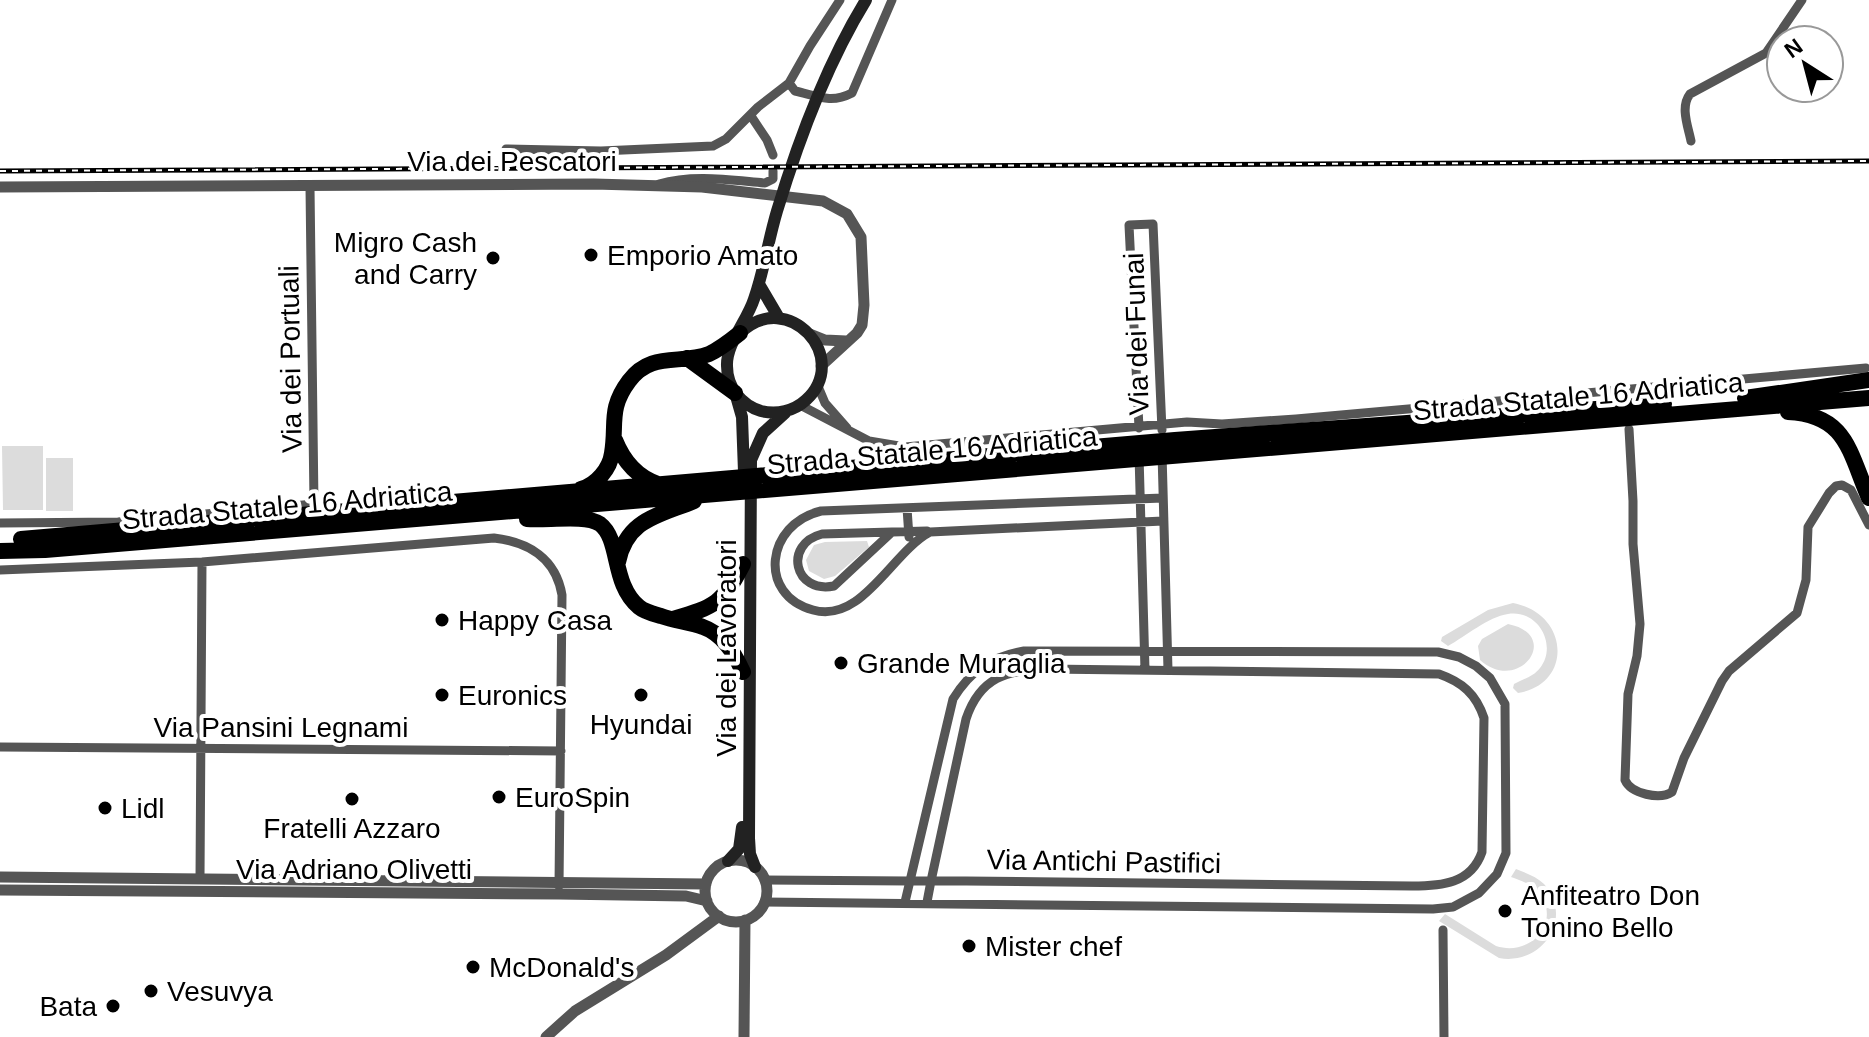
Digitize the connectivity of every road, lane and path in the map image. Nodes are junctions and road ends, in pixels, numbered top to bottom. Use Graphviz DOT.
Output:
graph roads {
  1 [pos="840,0"];
  2 [pos="866,0"];
  3 [pos="892,0"];
  4 [pos="1802,0"];
  5 [pos="789,83"];
  6 [pos="751,116"];
  7 [pos="1691,141"];
  8 [pos="506,149"];
  9 [pos="773,155"];
  10 [pos="773,171"];
  11 [pos="652,186"];
  12 [pos="0,187"];
  13 [pos="310,187"];
  14 [pos="759,284"];
  15 [pos="779,318"];
  16 [pos="740,333"];
  17 [pos="810,334"];
  18 [pos="846,341"];
  19 [pos="687,358"];
  20 [pos="821,366"];
  21 [pos="1868,374"];
  22 [pos="817,384"];
  23 [pos="1869,387"];
  24 [pos="735,393"];
  25 [pos="1745,398"];
  26 [pos="1869,398"];
  27 [pos="795,407"];
  28 [pos="1710,411"];
  29 [pos="1162,424"];
  30 [pos="1139,426"];
  31 [pos="612,427"];
  32 [pos="1629,429"];
  33 [pos="849,430"];
  34 [pos="1175,447"];
  35 [pos="748,461"];
  36 [pos="660,485"];
  37 [pos="710,487"];
  38 [pos="556,495"];
  39 [pos="1163,498"];
  40 [pos="1869,498"];
  41 [pos="1140,499"];
  42 [pos="907,508"];
  43 [pos="475,515"];
  44 [pos="1163,521"];
  45 [pos="1141,522"];
  46 [pos="0,523"];
  47 [pos="1869,525"];
  48 [pos="936,530"];
  49 [pos="892,532"];
  50 [pos="908,532"];
  51 [pos="0,540"];
  52 [pos="909,547"];
  53 [pos="0,551"];
  54 [pos="202,562"];
  55 [pos="743,564"];
  56 [pos="617,567"];
  57 [pos="0,570"];
  58 [pos="670,620"];
  59 [pos="1071,651"];
  60 [pos="1145,651"];
  61 [pos="1167,651"];
  62 [pos="1071,670"];
  63 [pos="1145,670"];
  64 [pos="1168,670"];
  65 [pos="743,672"];
  66 [pos="0,747"];
  67 [pos="201,749"];
  68 [pos="561,751"];
  69 [pos="745,838"];
  70 [pos="728,861"];
  71 [pos="755,867"];
  72 [pos="0,877"];
  73 [pos="200,879"];
  74 [pos="764,880"];
  75 [pos="909,881"];
  76 [pos="931,881"];
  77 [pos="706,884"];
  78 [pos="559,888"];
  79 [pos="0,890"];
  80 [pos="707,901"];
  81 [pos="764,902"];
  82 [pos="905,902"];
  83 [pos="927,902"];
  84 [pos="719,916"];
  85 [pos="745,920"];
  86 [pos="1443,930"];
  87 [pos="546,1037"];
  88 [pos="744,1037"];
  89 [pos="1444,1037"];
  1 -- 5 [label="street"];
  2 -- 14 [label="main road"];
  3 -- 5 [label="street"];
  4 -- 7 [label="street"];
  5 -- 6 [label="street"];
  6 -- 8 [label="street"];
  6 -- 9 [label="street"];
  10 -- 11 [label="street"];
  11 -- 13 [label="street, Via dei Pescatori"];
  11 -- 18 [label="street, Via dei Pescatori"];
  12 -- 13 [label="street, Via dei Pescatori"];
  13 -- 46 [label="street, Via dei Portuali"];
  14 -- 15 [label="main road"];
  14 -- 16 [label="main road"];
  15 -- 16 [label="main road"];
  15 -- 17 [label="main road"];
  16 -- 19 [label="highway"];
  16 -- 24 [label="main road"];
  17 -- 18 [label="street"];
  17 -- 20 [label="main road"];
  18 -- 20 [label="street, Via dei Pescatori"];
  19 -- 24 [label="highway"];
  19 -- 31 [label="highway"];
  20 -- 22 [label="main road"];
  21 -- 25 [label="highway"];
  21 -- 29 [label="street"];
  22 -- 27 [label="main road"];
  22 -- 33 [label="street"];
  23 -- 25 [label="highway, Strada Statale 16 Adriatica"];
  24 -- 27 [label="main road"];
  24 -- 35 [label="main road"];
  25 -- 34 [label="highway, Strada Statale 16 Adriatica"];
  26 -- 28 [label="highway, Strada Statale 16 Adriatica"];
  27 -- 33 [label="street"];
  27 -- 35 [label="main road"];
  28 -- 34 [label="highway, Strada Statale 16 Adriatica"];
  28 -- 40 [label="highway"];
  29 -- 30 [label="street"];
  29 -- 30 [label="street, Via dei Funai"];
  29 -- 39 [label="street, Via dei Funai"];
  30 -- 33 [label="street"];
  30 -- 41 [label="street, Via dei Funai"];
  31 -- 36 [label="highway"];
  31 -- 38 [label="highway"];
  32 -- 47 [label="street"];
  34 -- 37 [label="highway, Strada Statale 16 Adriatica"];
  35 -- 55 [label="main road, Via dei Lavoratori"];
  35 -- 69 [label="main road, Via dei Lavoratori"];
  36 -- 37 [label="highway, Strada Statale 16 Adriatica"];
  36 -- 38 [label="highway, Strada Statale 16 Adriatica"];
  37 -- 43 [label="highway, Strada Statale 16 Adriatica"];
  37 -- 56 [label="highway"];
  38 -- 51 [label="highway, Strada Statale 16 Adriatica"];
  39 -- 41 [label="street"];
  39 -- 44 [label="street, Via dei Funai"];
  41 -- 42 [label="street"];
  41 -- 45 [label="street, Via dei Funai"];
  42 -- 50 [label="street"];
  42 -- 52 [label="street"];
  43 -- 53 [label="highway, Strada Statale 16 Adriatica"];
  43 -- 56 [label="highway"];
  44 -- 45 [label="street"];
  44 -- 61 [label="street, Via dei Funai"];
  45 -- 48 [label="street"];
  45 -- 60 [label="street, Via dei Funai"];
  48 -- 50 [label="street"];
  48 -- 52 [label="street"];
  49 -- 49 [label="street"];
  49 -- 50 [label="street"];
  50 -- 52 [label="street"];
  54 -- 57 [label="street"];
  54 -- 67 [label="street"];
  54 -- 68 [label="street"];
  55 -- 58 [label="highway"];
  55 -- 65 [label="main road, Via dei Lavoratori"];
  56 -- 58 [label="highway"];
  58 -- 65 [label="highway"];
  59 -- 60 [label="street, Via Antichi Pastifici"];
  59 -- 62 [label="street"];
  59 -- 75 [label="street, Via Antichi Pastifici"];
  60 -- 61 [label="street, Via Antichi Pastifici"];
  60 -- 63 [label="street, Via dei Funai"];
  61 -- 64 [label="street, Via dei Funai"];
  61 -- 83 [label="street, Via Antichi Pastifici"];
  62 -- 63 [label="street"];
  62 -- 76 [label="street"];
  63 -- 64 [label="street"];
  64 -- 76 [label="street, Via Antichi Pastifici"];
  65 -- 69 [label="main road, Via dei Lavoratori"];
  66 -- 67 [label="street, Via Pansini Legnami"];
  67 -- 68 [label="street, Via Pansini Legnami"];
  67 -- 73 [label="street"];
  68 -- 78 [label="street"];
  69 -- 70 [label="main road"];
  69 -- 71 [label="main road"];
  70 -- 71 [label="street"];
  70 -- 77 [label="street"];
  71 -- 74 [label="street"];
  72 -- 73 [label="street, Via Adriano Olivetti"];
  73 -- 78 [label="street, Via Adriano Olivetti"];
  74 -- 75 [label="street, Via Antichi Pastifici"];
  74 -- 81 [label="street"];
  75 -- 76 [label="street, Via Antichi Pastifici"];
  75 -- 82 [label="street, Via Antichi Pastifici"];
  76 -- 83 [label="street"];
  77 -- 78 [label="street, Via Adriano Olivetti"];
  77 -- 80 [label="street"];
  78 -- 79 [label="street, Via Adriano Olivetti"];
  78 -- 80 [label="street, Via Adriano Olivetti"];
  80 -- 84 [label="street"];
  81 -- 82 [label="street, Via Antichi Pastifici"];
  81 -- 85 [label="street"];
  82 -- 83 [label="street, Via Antichi Pastifici"];
  84 -- 85 [label="street"];
  84 -- 87 [label="street"];
  85 -- 88 [label="street"];
  86 -- 89 [label="street"];
}
